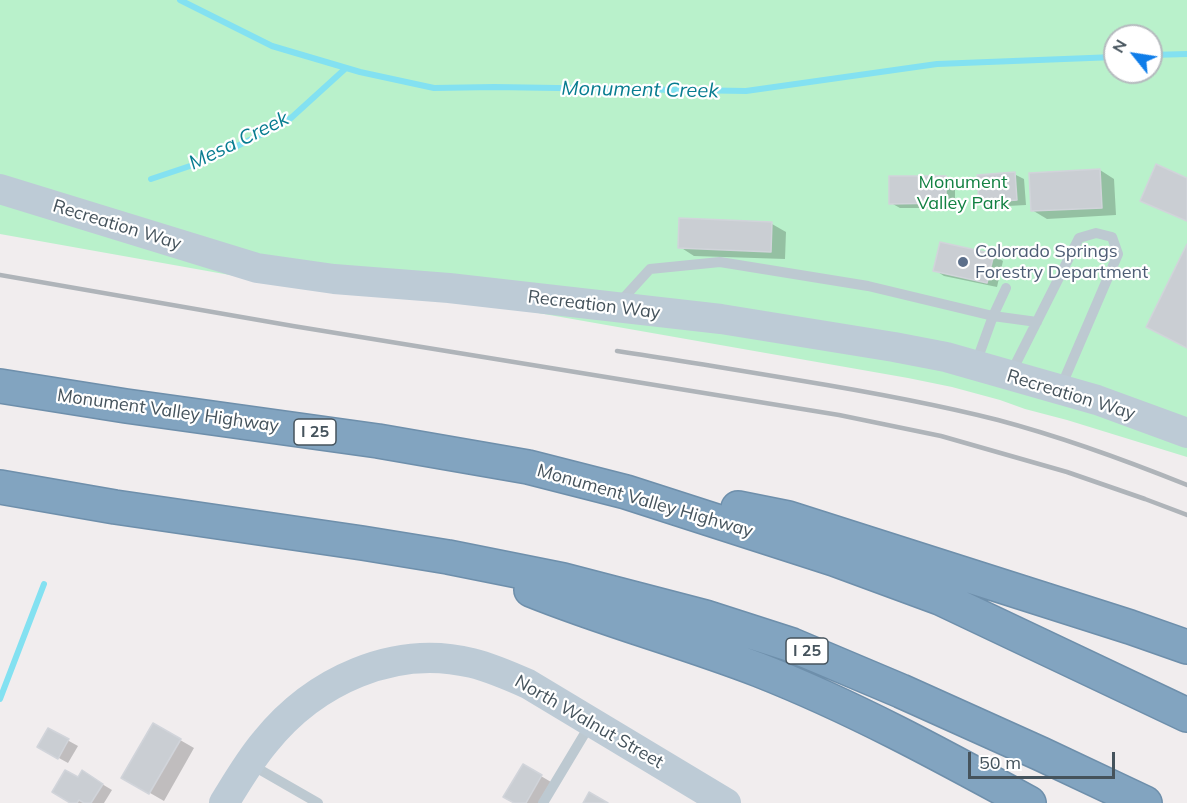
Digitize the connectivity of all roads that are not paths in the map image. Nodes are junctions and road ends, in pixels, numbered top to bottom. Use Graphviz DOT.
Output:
graph roads {
  1 [pos="0,189"];
  2 [pos="1006,288"];
  3 [pos="615,307"];
  4 [pos="993,316"];
  5 [pos="1037,322"];
  6 [pos="975,366"];
  7 [pos="1010,375"];
  8 [pos="0,386"];
  9 [pos="1060,390"];
  10 [pos="1187,433"];
  11 [pos="0,487"];
  12 [pos="626,492"];
  13 [pos="448,557"];
  14 [pos="1187,647"];
  15 [pos="1187,715"];
  16 [pos="592,722"];
  17 [pos="249,764"];
  18 [pos="224,803"];
  19 [pos="318,803"];
  20 [pos="543,803"];
  21 [pos="726,803"];
  22 [pos="1029,803"];
  23 [pos="1145,803"];
  1 -- 3 [label="street, Recreation Way"];
  2 -- 4 [label="lane"];
  3 -- 4 [label="lane"];
  3 -- 6 [label="street, Recreation Way"];
  4 -- 5 [label="lane"];
  4 -- 6 [label="lane"];
  5 -- 7 [label="lane"];
  5 -- 9 [label="lane"];
  6 -- 7 [label="street, Recreation Way"];
  7 -- 9 [label="street, Recreation Way"];
  8 -- 12 [label="highway, Monument Valley Highway / I 25"];
  9 -- 10 [label="street, Recreation Way"];
  11 -- 13 [label="highway, I 25"];
  12 -- 14 [label="highway"];
  12 -- 15 [label="highway, Monument Valley Highway / I 25"];
  13 -- 22 [label="highway"];
  13 -- 23 [label="highway, I 25"];
  16 -- 17 [label="street, North Walnut Street"];
  16 -- 20 [label="lane"];
  16 -- 21 [label="street, North Walnut Street"];
  17 -- 18 [label="street, North Walnut Street"];
  17 -- 19 [label="lane"];
}
